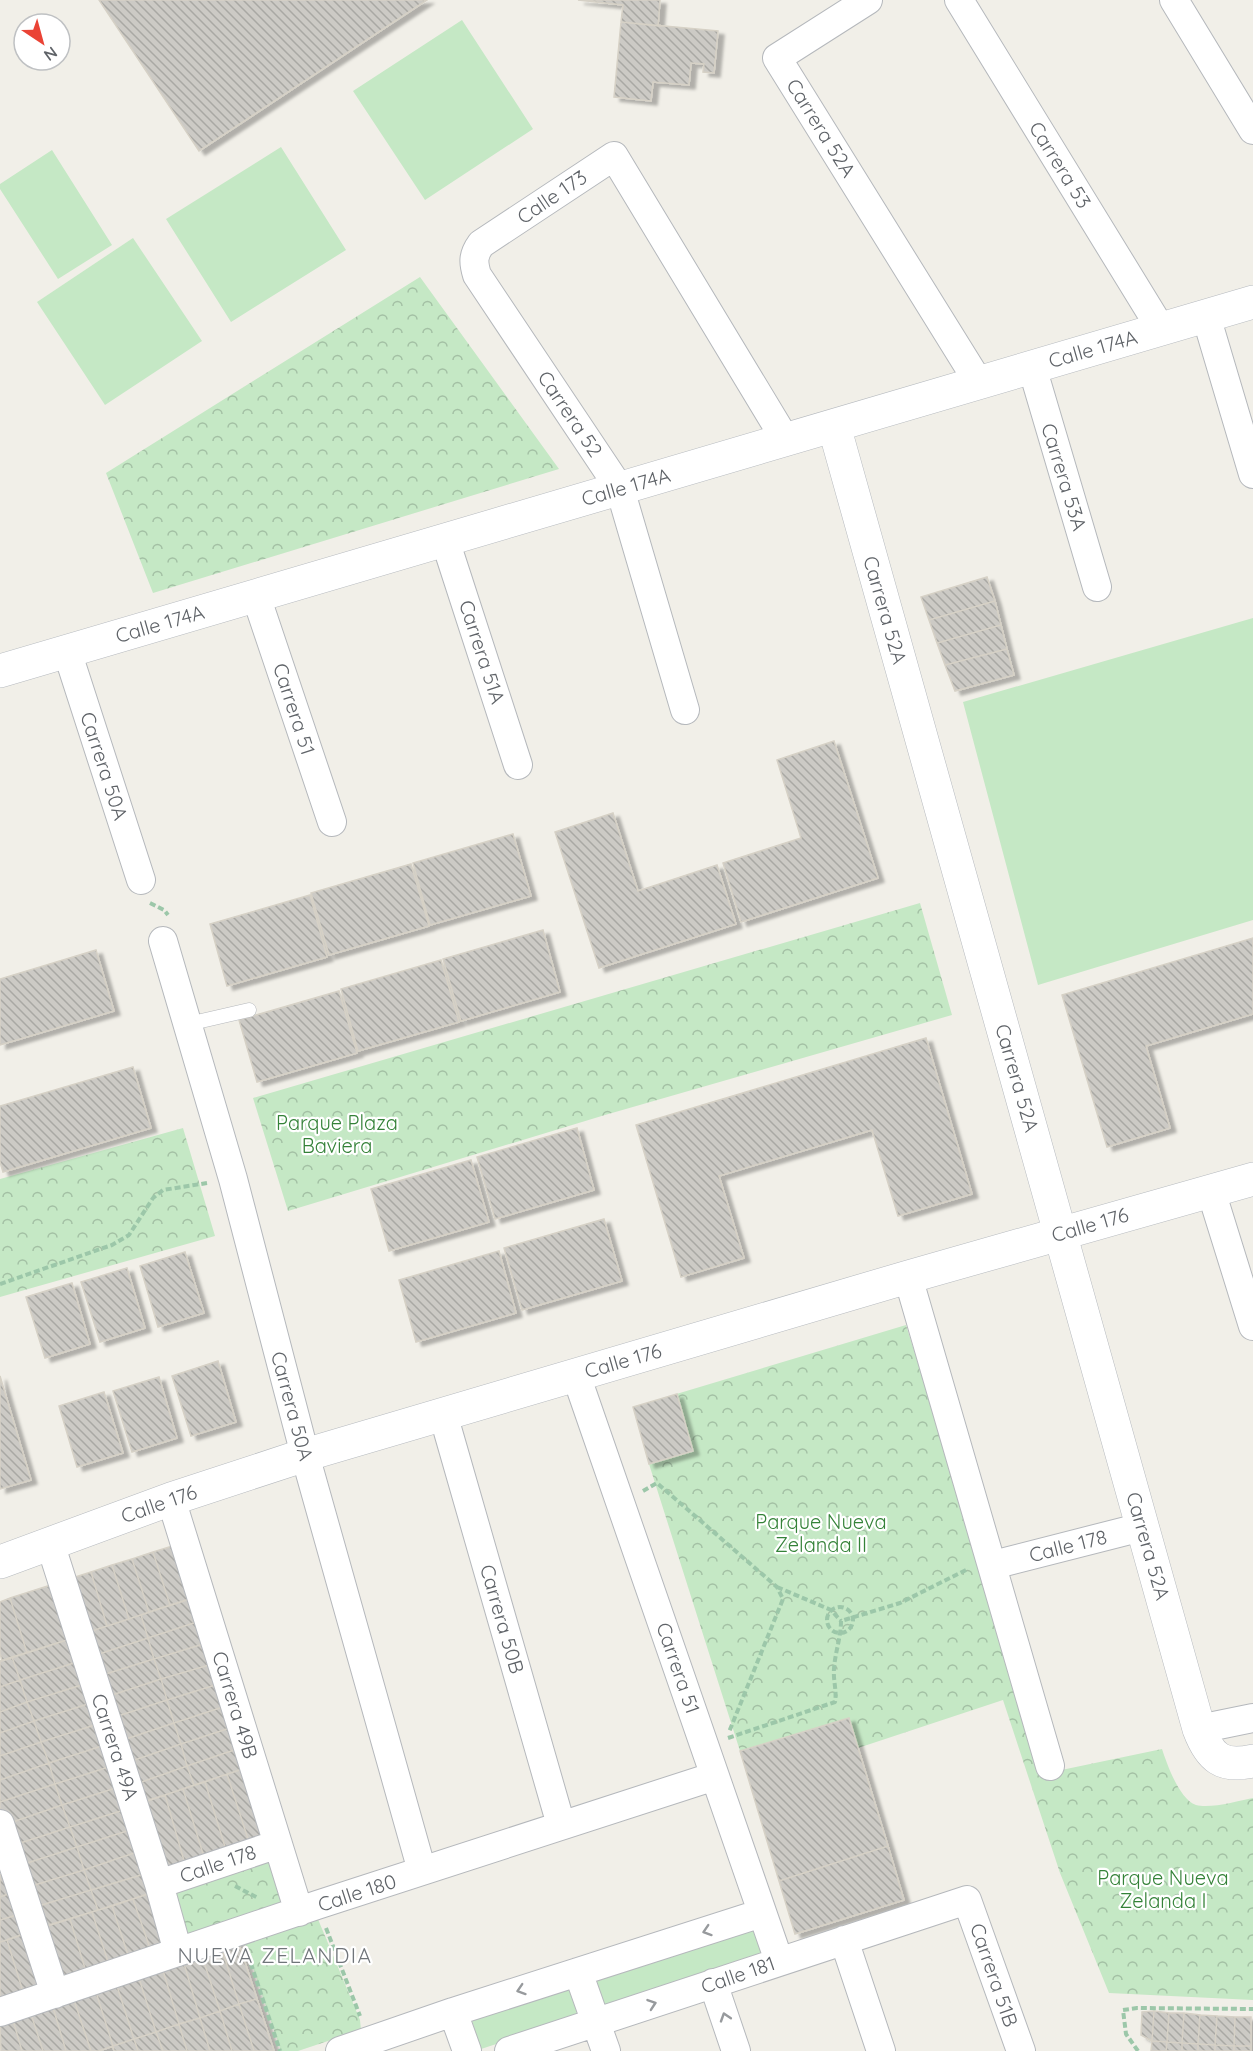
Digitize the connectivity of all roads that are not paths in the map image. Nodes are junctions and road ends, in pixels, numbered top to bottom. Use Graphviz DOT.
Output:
graph roads {
  1 [pos="868,0"];
  2 [pos="959,0"];
  3 [pos="1174,0"];
  4 [pos="1253,130"];
  5 [pos="491,238"];
  6 [pos="1253,302"];
  7 [pos="1206,316"];
  8 [pos="1161,329"];
  9 [pos="1032,368"];
  10 [pos="979,383"];
  11 [pos="834,426"];
  12 [pos="784,440"];
  13 [pos="1253,474"];
  14 [pos="620,489"];
  15 [pos="445,540"];
  16 [pos="1097,587"];
  17 [pos="256,596"];
  18 [pos="67,651"];
  19 [pos="0,671"];
  20 [pos="685,710"];
  21 [pos="518,765"];
  22 [pos="332,822"];
  23 [pos="141,880"];
  24 [pos="163,941"];
  25 [pos="249,1010"];
  26 [pos="188,1024"];
  27 [pos="1253,1179"];
  28 [pos="1211,1191"];
  29 [pos="1060,1234"];
  30 [pos="908,1277"];
  31 [pos="1253,1326"];
  32 [pos="576,1375"];
  33 [pos="443,1414"];
  34 [pos="305,1455"];
  35 [pos="171,1499"];
  36 [pos="1142,1527"];
  37 [pos="50,1543"];
  38 [pos="992,1561"];
  39 [pos="0,1562"];
  40 [pos="1253,1718"];
  41 [pos="1199,1729"];
  42 [pos="1253,1761"];
  43 [pos="1050,1766"];
  44 [pos="715,1776"];
  45 [pos="0,1824"];
  46 [pos="561,1825"];
  47 [pos="278,1844"];
  48 [pos="422,1871"];
  49 [pos="159,1884"];
  50 [pos="968,1900"];
  51 [pos="299,1912"];
  52 [pos="762,1913"];
  53 [pos="844,1940"];
  54 [pos="178,1953"];
  55 [pos="779,1961"];
  56 [pos="578,1972"];
  57 [pos="713,1983"];
  58 [pos="55,1994"];
  59 [pos="0,2012"];
  60 [pos="453,2012"];
  61 [pos="596,2022"];
  62 [pos="340,2051"];
  63 [pos="467,2051"];
  64 [pos="509,2051"];
  65 [pos="606,2051"];
  66 [pos="736,2051"];
  67 [pos="881,2051"];
  68 [pos="1021,2051"];
  1 -- 10 [label="street, Carrera 52A"];
  2 -- 8 [label="street, Carrera 53"];
  3 -- 4 [label="street"];
  5 -- 12 [label="street, Calle 173"];
  5 -- 14 [label="street, Carrera 52"];
  6 -- 7 [label="street, Calle 174A"];
  7 -- 8 [label="street, Calle 174A"];
  7 -- 13 [label="street"];
  8 -- 9 [label="street, Calle 174A"];
  9 -- 10 [label="street, Calle 174A"];
  9 -- 16 [label="street, Carrera 53A"];
  10 -- 11 [label="street, Calle 174A"];
  11 -- 12 [label="street, Calle 174A"];
  11 -- 29 [label="street, Carrera 52A"];
  12 -- 14 [label="street, Calle 174A"];
  14 -- 15 [label="street, Calle 174A"];
  14 -- 20 [label="street, Carrera 52"];
  15 -- 17 [label="street, Calle 174A"];
  15 -- 21 [label="street, Carrera 51A"];
  17 -- 18 [label="street, Calle 174A"];
  17 -- 22 [label="street, Carrera 51"];
  18 -- 19 [label="street, Calle 174A"];
  18 -- 23 [label="street, Carrera 50A"];
  24 -- 26 [label="street, Carrera 50A"];
  25 -- 26 [label="lane"];
  26 -- 34 [label="street, Carrera 50A"];
  27 -- 28 [label="street, Calle 176"];
  28 -- 29 [label="street, Calle 176"];
  28 -- 31 [label="street"];
  29 -- 30 [label="street, Calle 176"];
  29 -- 36 [label="street, Carrera 52A"];
  30 -- 32 [label="street, Calle 176"];
  30 -- 38 [label="street"];
  32 -- 33 [label="street, Calle 176"];
  32 -- 44 [label="street, Carrera 51"];
  33 -- 34 [label="street, Calle 176"];
  33 -- 46 [label="street, Carrera 50B"];
  34 -- 35 [label="street, Calle 176"];
  34 -- 48 [label="street, Carrera 50A"];
  35 -- 37 [label="street, Calle 176"];
  35 -- 47 [label="street, Carrera 49B"];
  36 -- 38 [label="street, Calle 178"];
  36 -- 41 [label="street, Carrera 52A"];
  37 -- 39 [label="street, Calle 176"];
  37 -- 49 [label="street, Carrera 49A"];
  38 -- 43 [label="street"];
  40 -- 41 [label="street"];
  41 -- 42 [label="street, Carrera 52A"];
  44 -- 46 [label="street, Calle 180"];
  44 -- 52 [label="street, Carrera 51"];
  45 -- 58 [label="street"];
  46 -- 48 [label="street, Calle 180"];
  47 -- 49 [label="street, Calle 178"];
  47 -- 51 [label="street, Carrera 49B"];
  48 -- 51 [label="street, Calle 180"];
  49 -- 54 [label="street, Carrera 49A"];
  50 -- 53 [label="street, Calle 181"];
  50 -- 68 [label="street, Carrera 51B"];
  51 -- 54 [label="street, Calle 180"];
  52 -- 55 [label="street, Carrera 51"];
  52 -- 56 [label="street, one-way"];
  53 -- 55 [label="street, Calle 181"];
  53 -- 67 [label="street"];
  54 -- 58 [label="street, Calle 180"];
  55 -- 57 [label="street, Calle 181"];
  56 -- 60 [label="street, one-way"];
  56 -- 61 [label="street"];
  61 -- 57 [label="street, Calle 181, one-way"];
  66 -- 57 [label="street, one-way"];
  58 -- 59 [label="street, Calle 180"];
  60 -- 62 [label="street"];
  60 -- 63 [label="street"];
  61 -- 64 [label="street, Calle 181"];
  61 -- 65 [label="street"];
}
